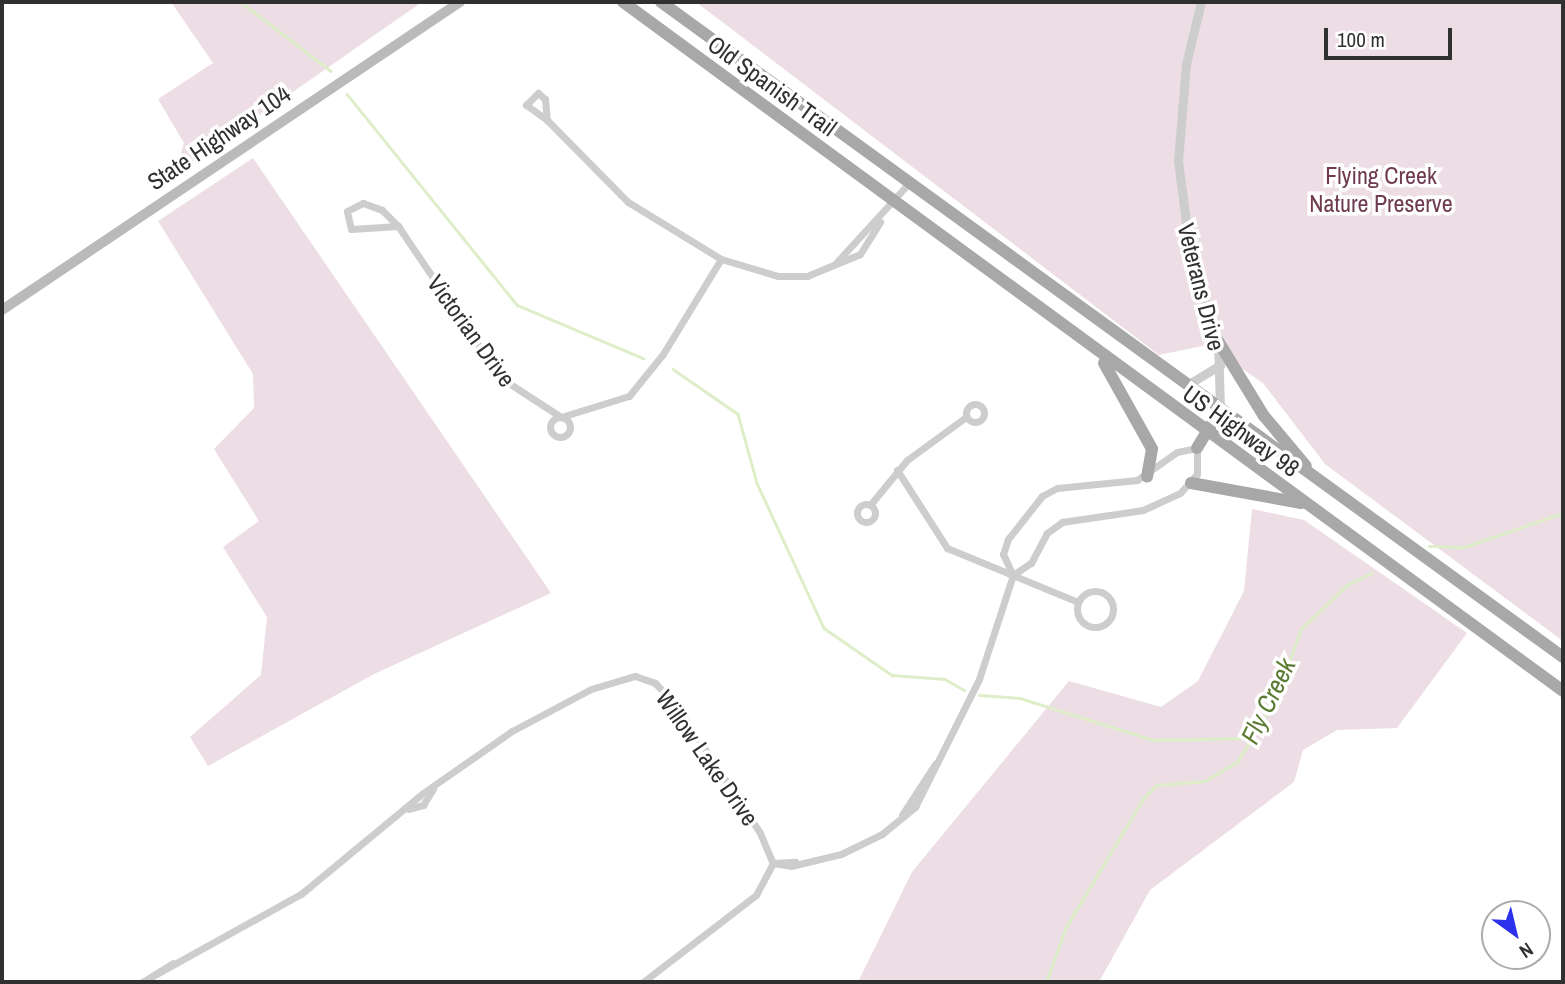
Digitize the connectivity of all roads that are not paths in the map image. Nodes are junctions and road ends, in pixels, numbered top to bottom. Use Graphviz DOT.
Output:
graph roads {
  1 [pos="460,2"];
  2 [pos="623,2"];
  3 [pos="661,2"];
  4 [pos="1201,2"];
  5 [pos="547,120"];
  6 [pos="908,184"];
  7 [pos="896,204"];
  8 [pos="880,222"];
  9 [pos="398,226"];
  10 [pos="721,259"];
  11 [pos="835,264"];
  12 [pos="2,310"];
  13 [pos="1217,341"];
  14 [pos="1098,354"];
  15 [pos="1220,365"];
  16 [pos="1187,385"];
  17 [pos="1220,410"];
  18 [pos="966,418"];
  19 [pos="1208,433"];
  20 [pos="1197,448"];
  21 [pos="897,471"];
  22 [pos="1147,477"];
  23 [pos="1317,480"];
  24 [pos="1191,483"];
  25 [pos="870,505"];
  26 [pos="1307,505"];
  27 [pos="1013,575"];
  28 [pos="1078,602"];
  29 [pos="1563,657"];
  30 [pos="1563,691"];
  31 [pos="935,764"];
  32 [pos="902,815"];
  33 [pos="772,863"];
  34 [pos="145,980"];
  35 [pos="643,982"];
  1 -- 12 [label="main road, State Highway 104"];
  2 -- 7 [label="main road, Old Spanish Trail"];
  3 -- 6 [label="main road, Old Spanish Trail"];
  4 -- 13 [label="street, Veterans Drive"];
  5 -- 10 [label="street"];
  6 -- 7 [label="street"];
  6 -- 16 [label="main road, US Highway 98"];
  7 -- 8 [label="street"];
  7 -- 14 [label="main road, US Highway 98"];
  8 -- 11 [label="street"];
  8 -- 11 [label="street"];
  9 -- 9 [label="street, Victorian Drive"];
  9 -- 10 [label="street, Victorian Drive"];
  10 -- 11 [label="street"];
  13 -- 15 [label="street, Veterans Drive"];
  13 -- 23 [label="main road"];
  14 -- 19 [label="main road, US Highway 98"];
  14 -- 22 [label="main road"];
  15 -- 16 [label="street, Veterans Drive"];
  15 -- 17 [label="street, Veterans Drive"];
  16 -- 17 [label="main road, US Highway 98"];
  17 -- 19 [label="main road"];
  17 -- 23 [label="main road, US Highway 98"];
  18 -- 21 [label="street"];
  19 -- 20 [label="main road"];
  19 -- 26 [label="main road, US Highway 98"];
  20 -- 22 [label="street"];
  20 -- 24 [label="street"];
  21 -- 25 [label="street"];
  21 -- 27 [label="street"];
  22 -- 27 [label="street"];
  23 -- 29 [label="main road, US Highway 98"];
  24 -- 26 [label="main road"];
  24 -- 27 [label="street"];
  26 -- 30 [label="main road, US Highway 98"];
  27 -- 28 [label="street"];
  27 -- 31 [label="street"];
  28 -- 28 [label="street"];
  31 -- 32 [label="street"];
  31 -- 32 [label="street"];
  32 -- 33 [label="street"];
  33 -- 34 [label="street, Willow Lake Drive"];
  33 -- 35 [label="street"];
}
